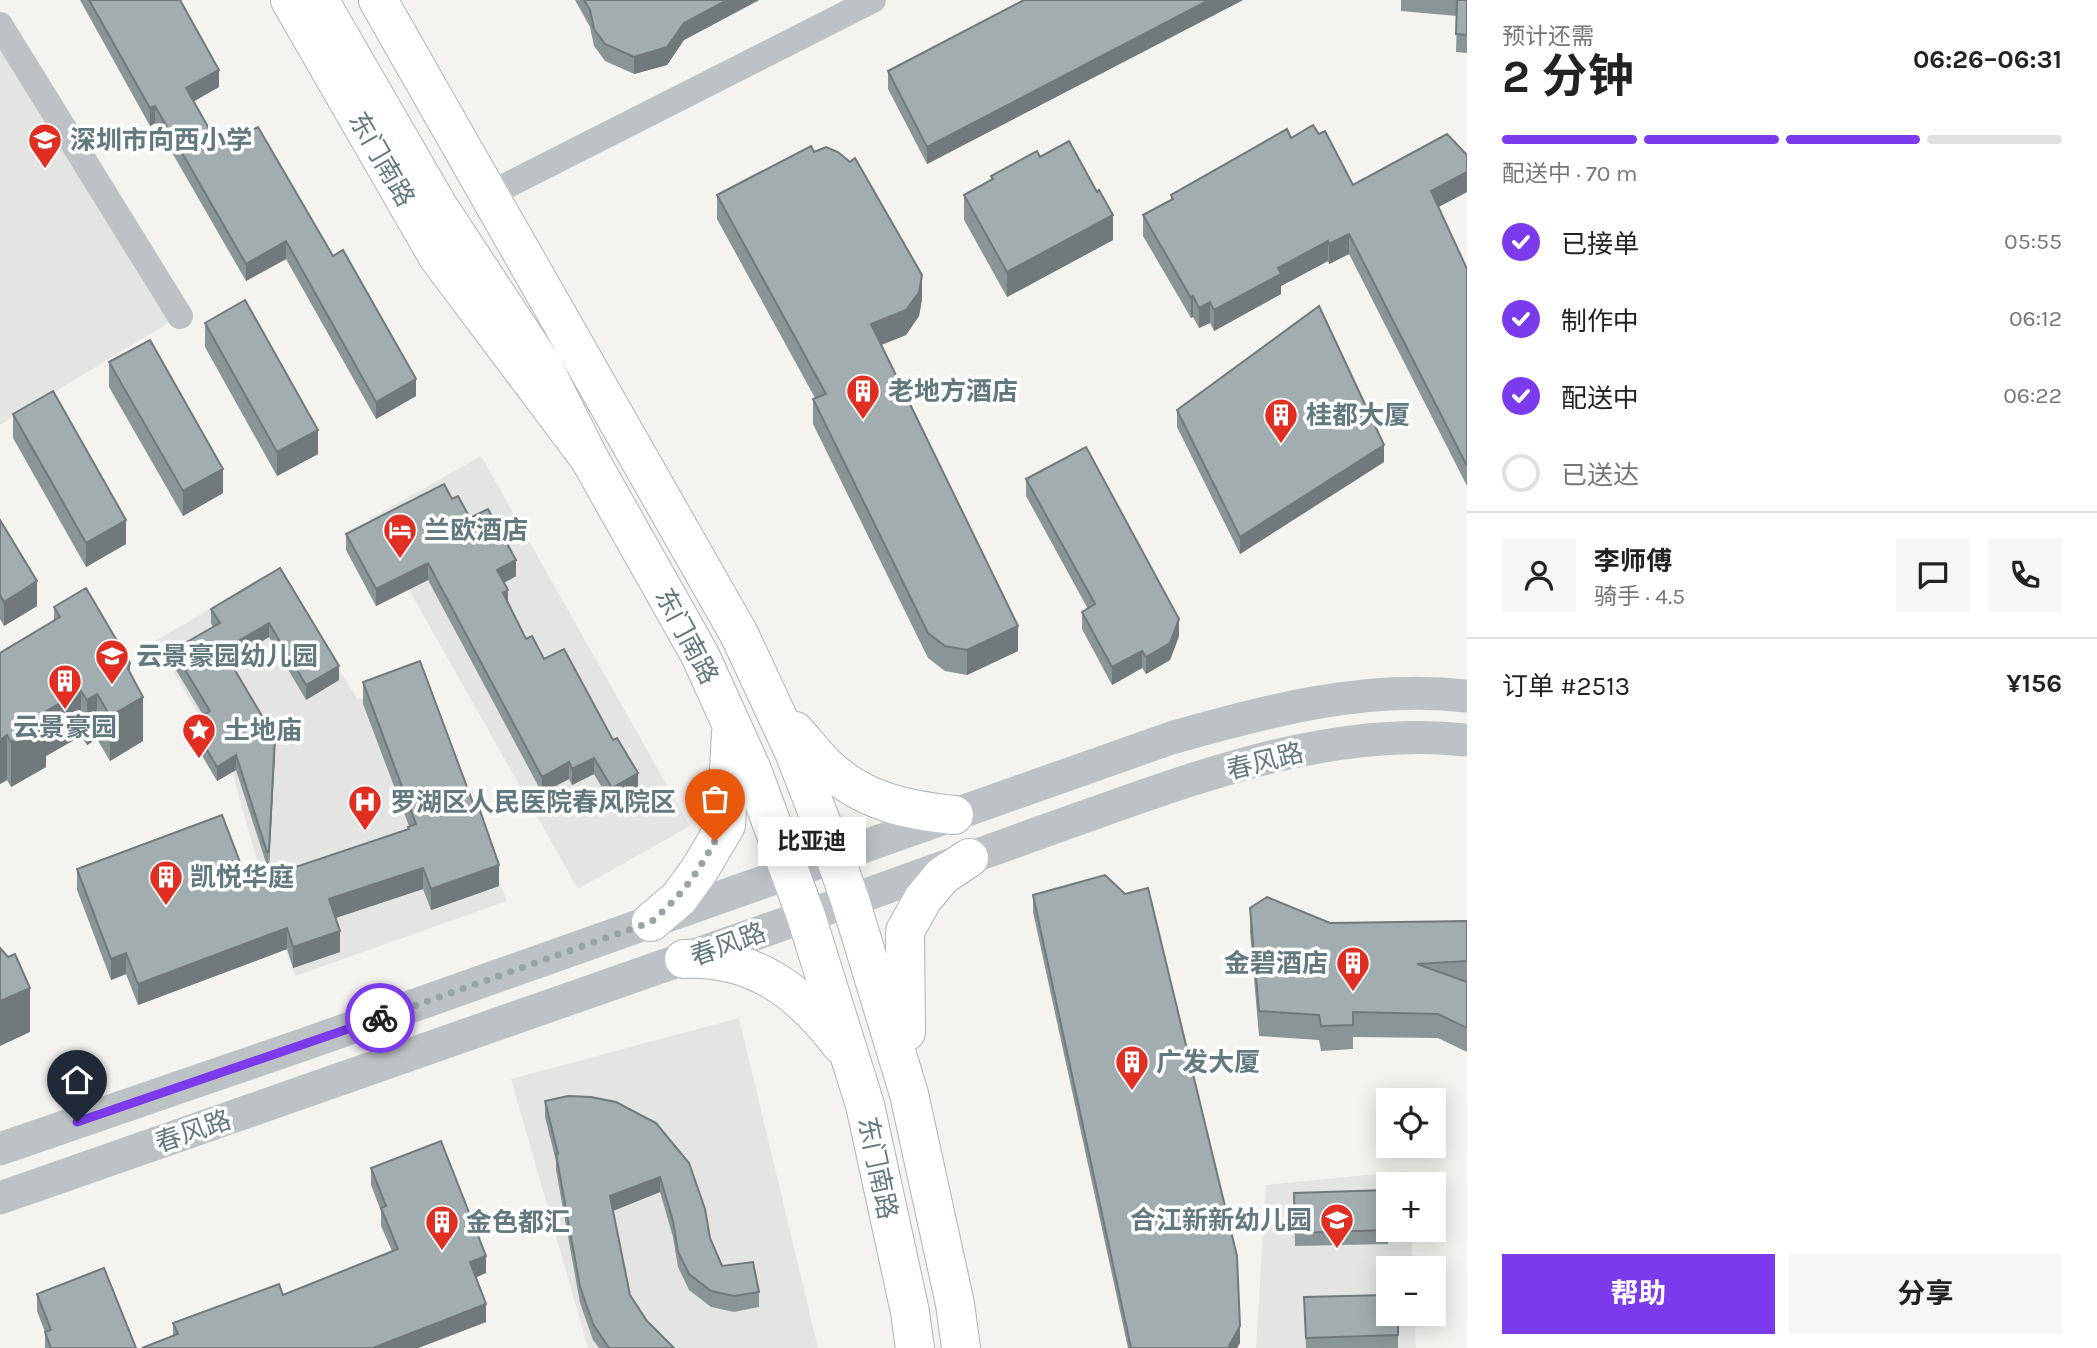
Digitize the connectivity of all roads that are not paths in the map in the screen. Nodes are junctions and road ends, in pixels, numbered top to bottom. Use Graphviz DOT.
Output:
graph roads {
  1 [pos="290,0"];
  2 [pos="319,0"];
  3 [pos="378,0"];
  4 [pos="873,0"];
  5 [pos="0,24"];
  6 [pos="490,194"];
  7 [pos="180,316"];
  8 [pos="589,458"];
  9 [pos="1467,696"];
  10 [pos="772,704"];
  11 [pos="731,724"];
  12 [pos="1467,740"];
  13 [pos="954,815"];
  14 [pos="835,857"];
  15 [pos="969,858"];
  16 [pos="792,873"];
  17 [pos="850,900"];
  18 [pos="806,916"];
  19 [pos="651,922"];
  20 [pos="684,960"];
  21 [pos="850,1057"];
  22 [pos="909,1094"];
  23 [pos="0,1149"];
  24 [pos="0,1198"];
  25 [pos="915,1348"];
  26 [pos="961,1348"];
  1 -- 8 [label="main road, 东门南路"];
  2 -- 8 [label="main road"];
  3 -- 6 [label="main road, 东门南路"];
  4 -- 6 [label="street"];
  5 -- 7 [label="street"];
  6 -- 10 [label="main road, 东门南路"];
  8 -- 11 [label="main road, 东门南路"];
  9 -- 13 [label="street, 春风路"];
  10 -- 13 [label="main road"];
  10 -- 14 [label="main road, 东门南路"];
  11 -- 16 [label="main road, 东门南路"];
  11 -- 19 [label="main road"];
  12 -- 15 [label="street, 春风路"];
  13 -- 14 [label="street, 春风路"];
  14 -- 16 [label="street, 春风路"];
  14 -- 17 [label="main road, 东门南路"];
  15 -- 17 [label="street, 春风路"];
  15 -- 22 [label="main road"];
  16 -- 18 [label="main road, 东门南路"];
  16 -- 19 [label="street, 春风路"];
  17 -- 18 [label="street, 春风路"];
  17 -- 22 [label="main road, 东门南路"];
  18 -- 20 [label="street, 春风路"];
  18 -- 21 [label="main road, 东门南路"];
  19 -- 23 [label="street, 春风路"];
  20 -- 21 [label="main road"];
  20 -- 24 [label="street, 春风路"];
  21 -- 25 [label="main road, 东门南路"];
  22 -- 26 [label="main road, 东门南路"];
}
